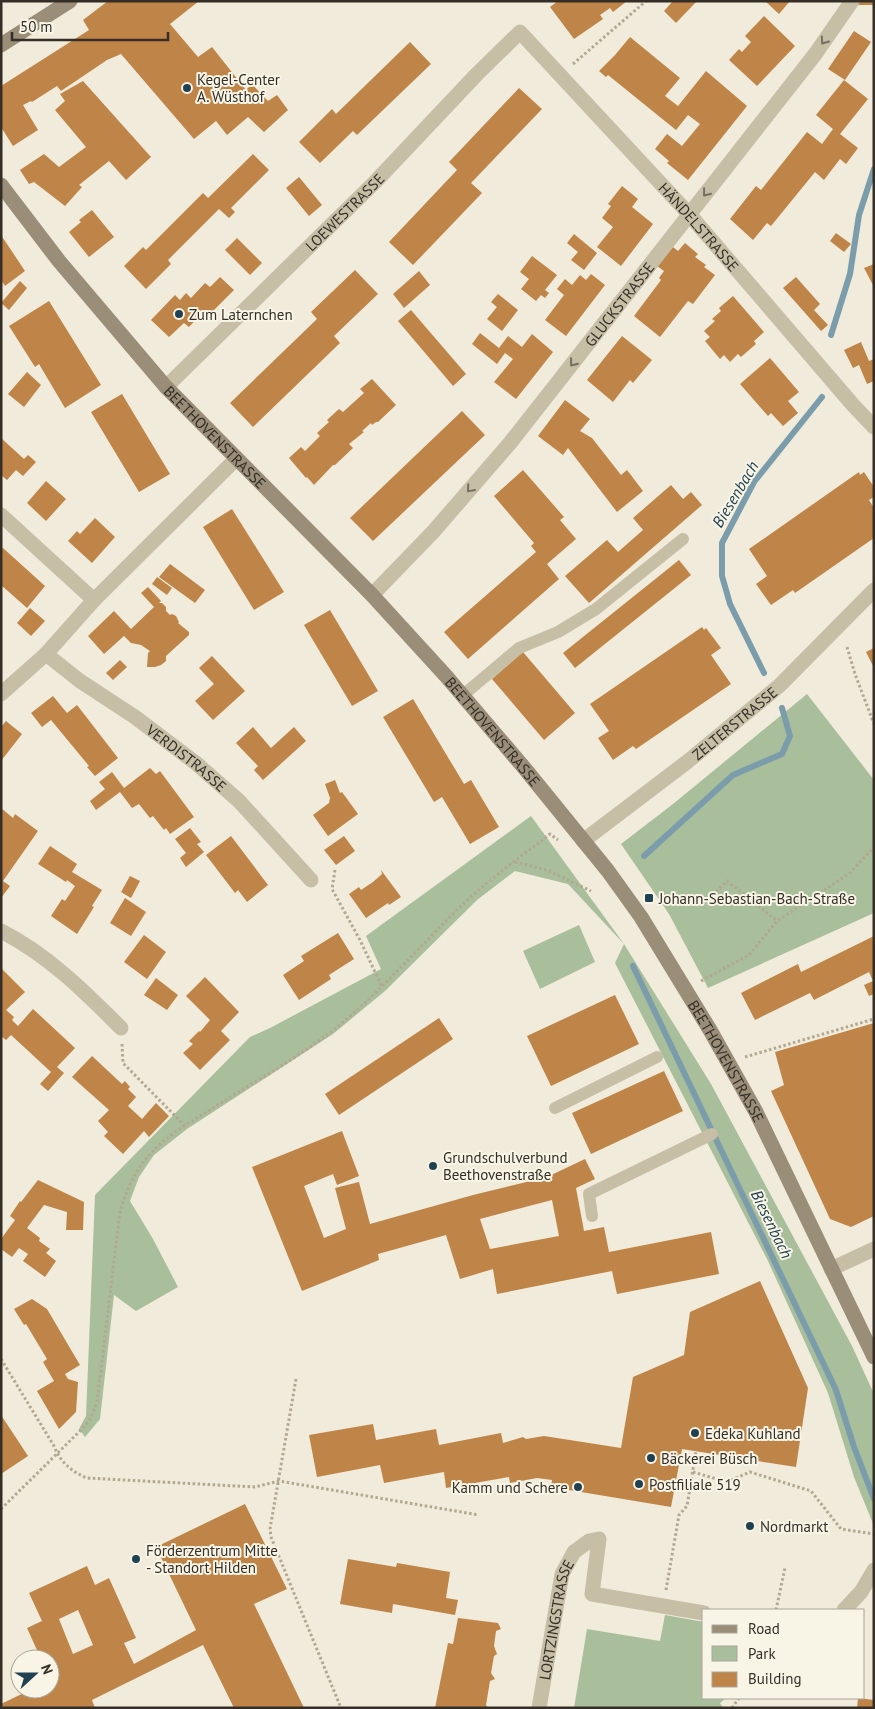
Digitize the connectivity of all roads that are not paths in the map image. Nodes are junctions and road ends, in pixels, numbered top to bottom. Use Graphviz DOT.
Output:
graph roads {
  1 [pos="70,1"];
  2 [pos="852,1"];
  3 [pos="520,32"];
  4 [pos="1,45"];
  5 [pos="1,184"];
  6 [pos="689,214"];
  7 [pos="166,387"];
  8 [pos="874,426"];
  9 [pos="236,459"];
  10 [pos="1,515"];
  11 [pos="682,538"];
  12 [pos="874,590"];
  13 [pos="372,595"];
  14 [pos="94,600"];
  15 [pos="46,654"];
  16 [pos="1,694"];
  17 [pos="462,696"];
  18 [pos="583,841"];
  19 [pos="311,880"];
  20 [pos="1,931"];
  21 [pos="121,1028"];
  22 [pos="657,1056"];
  23 [pos="555,1108"];
  24 [pos="712,1134"];
  25 [pos="592,1216"];
  26 [pos="874,1249"];
  27 [pos="831,1269"];
  28 [pos="874,1357"];
  29 [pos="874,1570"];
  30 [pos="845,1609"];
  31 [pos="702,1613"];
  32 [pos="539,1708"];
  1 -- 4 [label="street"];
  2 -- 6 [label="street, GLUCKSTRASSE, one-way"];
  3 -- 6 [label="street, HÄNDELSTRASSE"];
  3 -- 7 [label="street, LOEWESTRASSE"];
  5 -- 7 [label="street, BEETHOVENSTRASSE"];
  6 -- 8 [label="street, HÄNDELSTRASSE"];
  6 -- 13 [label="street, GLUCKSTRASSE, one-way"];
  7 -- 9 [label="street, BEETHOVENSTRASSE"];
  9 -- 13 [label="street, BEETHOVENSTRASSE"];
  9 -- 14 [label="street"];
  10 -- 14 [label="street"];
  11 -- 17 [label="lane"];
  12 -- 18 [label="street, ZELTERSTRASSE"];
  13 -- 17 [label="street, BEETHOVENSTRASSE"];
  14 -- 15 [label="street"];
  15 -- 16 [label="street"];
  15 -- 19 [label="street, VERDISTRASSE"];
  17 -- 18 [label="street, BEETHOVENSTRASSE"];
  18 -- 27 [label="street, BEETHOVENSTRASSE"];
  20 -- 21 [label="street"];
  22 -- 23 [label="lane"];
  24 -- 25 [label="lane"];
  26 -- 27 [label="street"];
  27 -- 28 [label="street, BEETHOVENSTRASSE"];
  29 -- 30 [label="street"];
  31 -- 32 [label="street, LORTZINGSTRASSE"];
}
